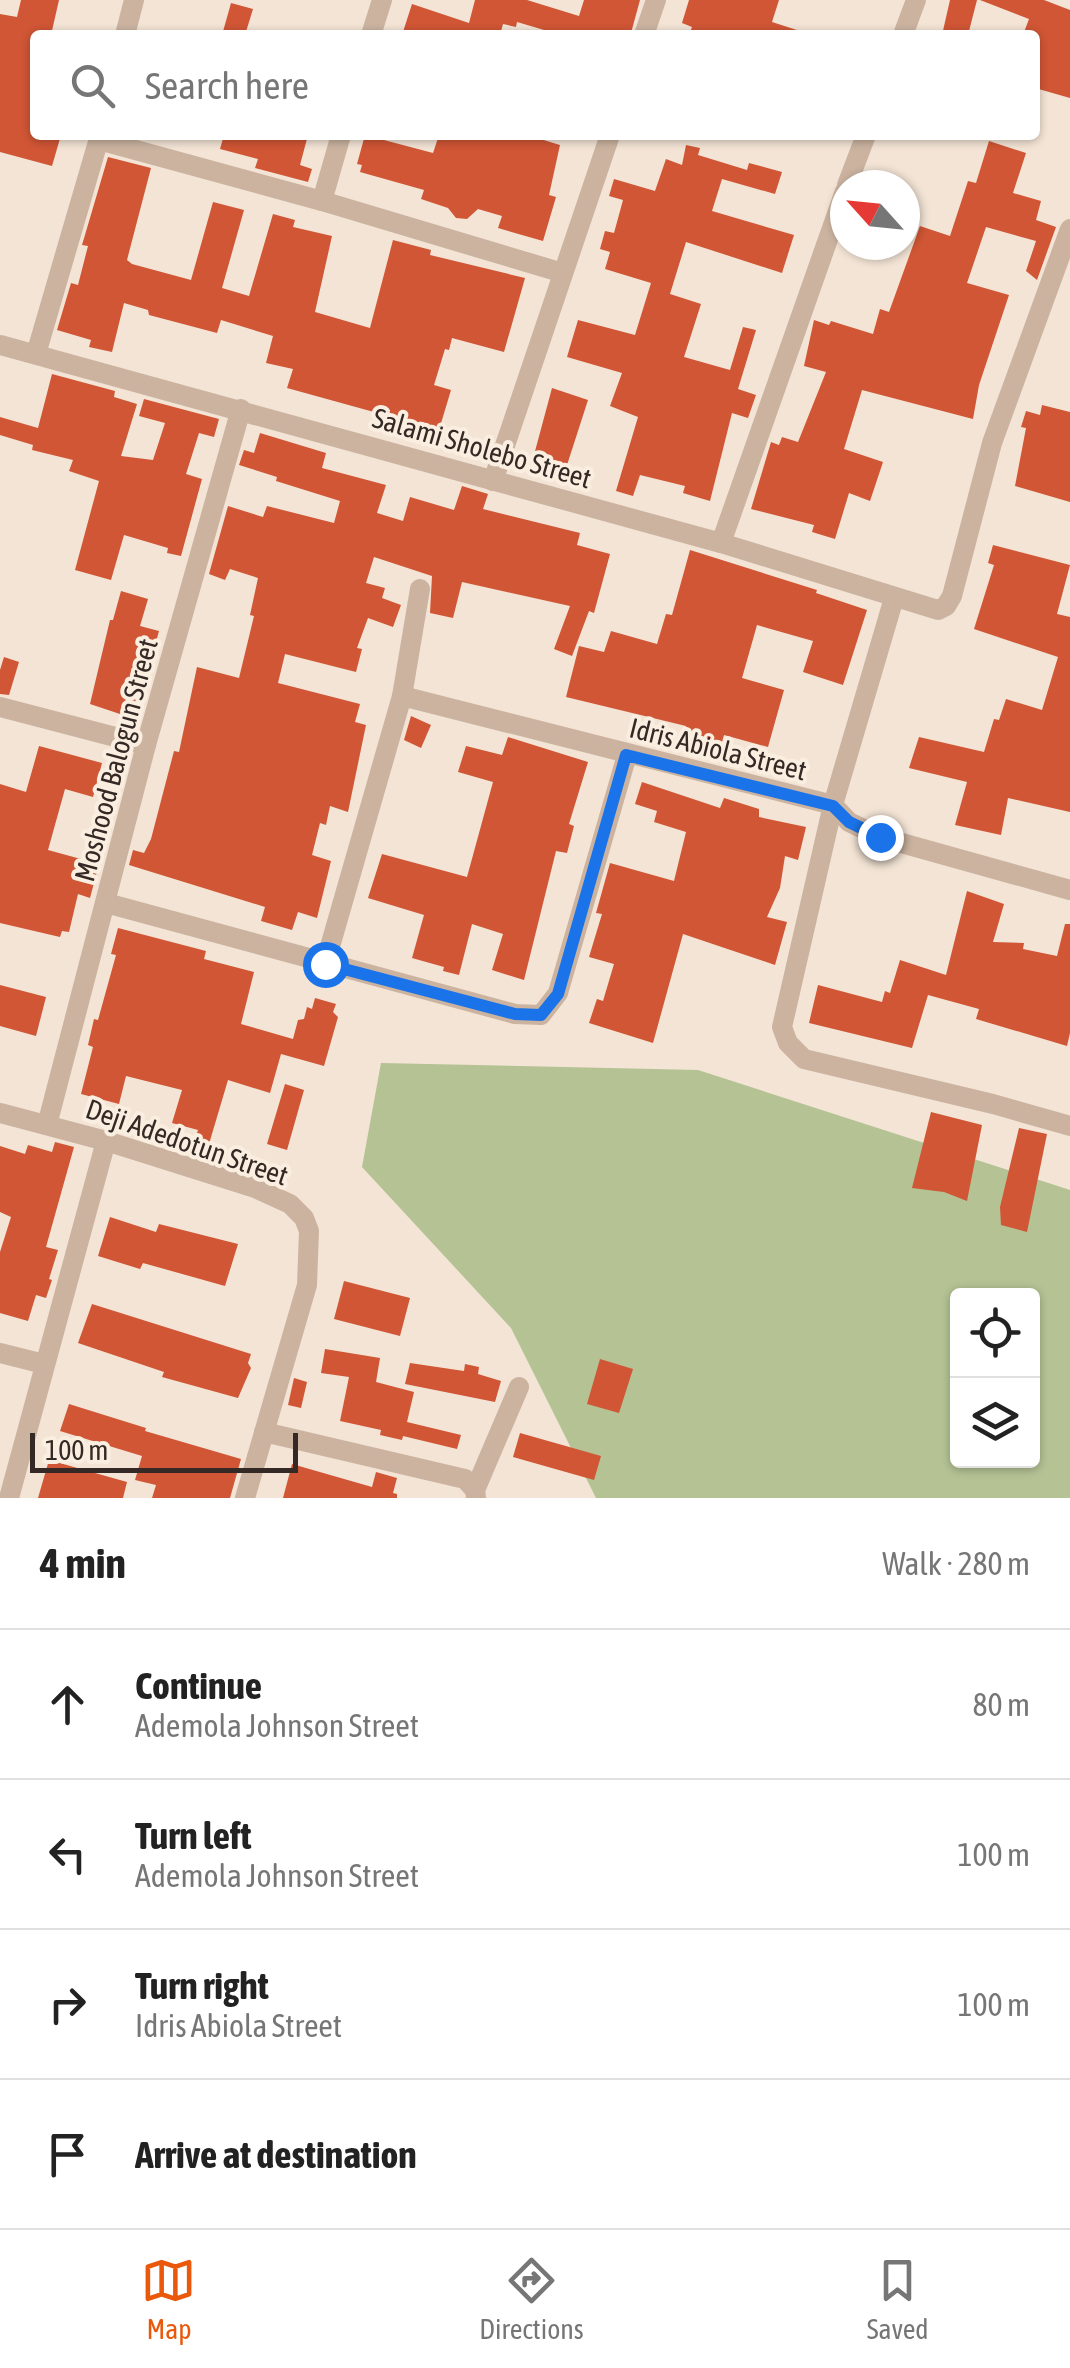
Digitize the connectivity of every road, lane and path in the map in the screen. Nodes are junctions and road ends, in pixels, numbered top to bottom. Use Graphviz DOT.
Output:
graph roads {
  1 [pos="134,0"];
  2 [pos="382,0"];
  3 [pos="656,0"];
  4 [pos="916,0"];
  5 [pos="126,30"];
  6 [pos="373,30"];
  7 [pos="646,30"];
  8 [pos="905,30"];
  9 [pos="98,140"];
  10 [pos="106,140"];
  11 [pos="340,140"];
  12 [pos="608,140"];
  13 [pos="864,140"];
  14 [pos="853,170"];
  15 [pos="322,201"];
  16 [pos="830,233"];
  17 [pos="1069,235"];
  18 [pos="564,272"];
  19 [pos="0,345"];
  20 [pos="36,354"];
  21 [pos="240,409"];
  22 [pos="493,481"];
  23 [pos="721,542"];
  24 [pos="420,589"];
  25 [pos="894,598"];
  26 [pos="402,696"];
  27 [pos="0,708"];
  28 [pos="146,745"];
  29 [pos="626,755"];
  30 [pos="833,806"];
  31 [pos="1070,890"];
  32 [pos="106,903"];
  33 [pos="325,964"];
  34 [pos="0,1113"];
  35 [pos="47,1125"];
  36 [pos="1070,1126"];
  37 [pos="106,1141"];
  38 [pos="0,1353"];
  39 [pos="44,1364"];
  40 [pos="519,1386"];
  41 [pos="264,1432"];
  42 [pos="475,1494"];
  43 [pos="9,1498"];
  44 [pos="245,1498"];
  1 -- 5 [label="street"];
  2 -- 6 [label="street"];
  3 -- 7 [label="street"];
  4 -- 8 [label="street"];
  9 -- 20 [label="street"];
  10 -- 15 [label="street"];
  11 -- 15 [label="street"];
  12 -- 18 [label="street"];
  13 -- 14 [label="street"];
  15 -- 18 [label="street"];
  16 -- 23 [label="street"];
  17 -- 25 [label="street, Salami Sholebo Street"];
  18 -- 22 [label="street"];
  19 -- 20 [label="street, Salami Sholebo Street"];
  20 -- 21 [label="street, Salami Sholebo Street"];
  21 -- 22 [label="street, Salami Sholebo Street"];
  21 -- 28 [label="street, Moshood Balogun Street"];
  22 -- 23 [label="street, Salami Sholebo Street"];
  23 -- 25 [label="street, Salami Sholebo Street"];
  24 -- 26 [label="street"];
  25 -- 30 [label="street"];
  26 -- 29 [label="street, Idris Abiola Street"];
  26 -- 30 [label="street"];
  26 -- 33 [label="street"];
  27 -- 28 [label="street"];
  28 -- 32 [label="street, Moshood Balogun Street"];
  29 -- 30 [label="street, Idris Abiola Street"];
  29 -- 33 [label="street"];
  30 -- 31 [label="street, Idris Abiola Street"];
  30 -- 36 [label="street"];
  32 -- 33 [label="street"];
  32 -- 35 [label="street, Moshood Balogun Street"];
  34 -- 35 [label="street, Deji Adedotun Street"];
  35 -- 37 [label="street, Deji Adedotun Street"];
  37 -- 39 [label="street"];
  37 -- 41 [label="street, Deji Adedotun Street"];
  38 -- 39 [label="street"];
  39 -- 43 [label="street"];
  40 -- 42 [label="street"];
  41 -- 42 [label="street"];
  41 -- 44 [label="street, Deji Adedotun Street"];
}
